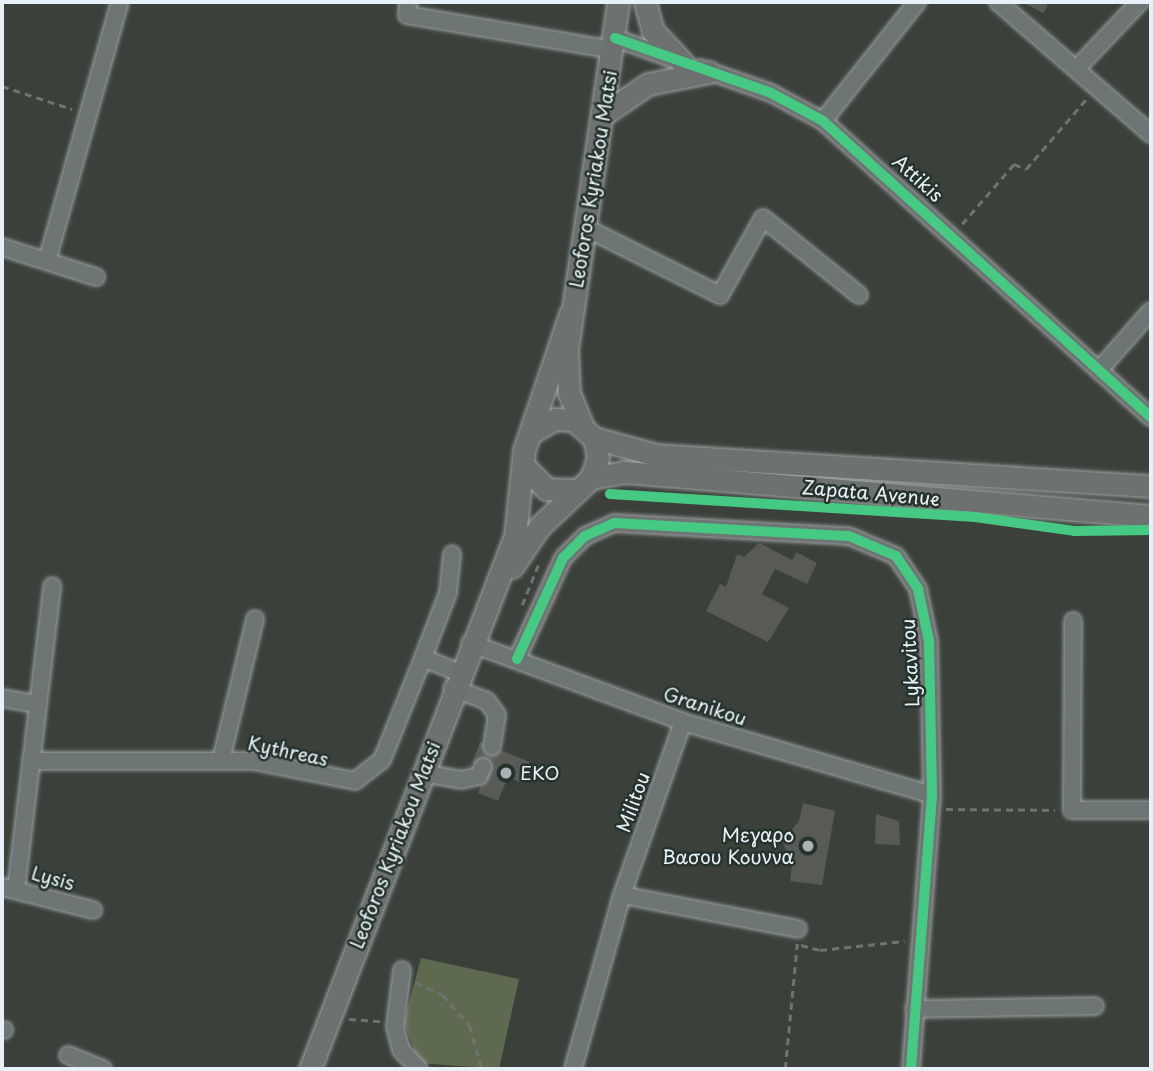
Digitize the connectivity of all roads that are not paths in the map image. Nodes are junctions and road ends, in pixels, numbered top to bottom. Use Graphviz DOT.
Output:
graph roads {
  1 [pos="120,2"];
  2 [pos="618,2"];
  3 [pos="645,2"];
  4 [pos="917,2"];
  5 [pos="998,2"];
  6 [pos="1140,2"];
  7 [pos="408,8"];
  8 [pos="614,44"];
  9 [pos="683,63"];
  10 [pos="1078,67"];
  11 [pos="709,72"];
  12 [pos="604,114"];
  13 [pos="823,121"];
  14 [pos="1151,134"];
  15 [pos="586,228"];
  16 [pos="2,247"];
  17 [pos="47,261"];
  18 [pos="96,276"];
  19 [pos="859,295"];
  20 [pos="1151,311"];
  21 [pos="570,314"];
  22 [pos="1100,369"];
  23 [pos="1151,417"];
  24 [pos="588,431"];
  25 [pos="531,433"];
  26 [pos="527,469"];
  27 [pos="583,484"];
  28 [pos="1151,486"];
  29 [pos="1151,516"];
  30 [pos="452,554"];
  31 [pos="52,586"];
  32 [pos="255,619"];
  33 [pos="481,620"];
  34 [pos="1073,621"];
  35 [pos="470,643"];
  36 [pos="423,658"];
  37 [pos="517,659"];
  38 [pos="455,680"];
  39 [pos="2,698"];
  40 [pos="35,704"];
  41 [pos="683,722"];
  42 [pos="492,747"];
  43 [pos="221,760"];
  44 [pos="31,761"];
  45 [pos="483,767"];
  46 [pos="422,773"];
  47 [pos="931,802"];
  48 [pos="1151,810"];
  49 [pos="9,888"];
  50 [pos="622,895"];
  51 [pos="93,910"];
  52 [pos="798,936"];
  53 [pos="401,972"];
  54 [pos="1095,1006"];
  55 [pos="914,1009"];
  56 [pos="68,1055"];
  57 [pos="103,1069"];
  58 [pos="310,1069"];
  59 [pos="419,1069"];
  60 [pos="573,1069"];
  61 [pos="911,1069"];
  1 -- 17 [label="street"];
  2 -- 8 [label="main road, Leoforos Kyriakou Matsi"];
  3 -- 9 [label="main road"];
  4 -- 13 [label="street"];
  5 -- 10 [label="street"];
  6 -- 10 [label="street"];
  7 -- 8 [label="street, Attikis"];
  8 -- 9 [label="street, Attikis"];
  8 -- 12 [label="main road, Leoforos Kyriakou Matsi"];
  9 -- 11 [label="street, Attikis"];
  10 -- 14 [label="street"];
  11 -- 12 [label="main road"];
  11 -- 13 [label="street, Attikis"];
  12 -- 15 [label="main road, Leoforos Kyriakou Matsi"];
  13 -- 22 [label="street, Attikis"];
  15 -- 19 [label="street"];
  15 -- 21 [label="main road, Leoforos Kyriakou Matsi"];
  16 -- 17 [label="street"];
  17 -- 18 [label="street"];
  20 -- 22 [label="street"];
  21 -- 24 [label="main road, Leoforos Kyriakou Matsi"];
  21 -- 25 [label="main road, Leoforos Kyriakou Matsi"];
  22 -- 23 [label="street, Attikis"];
  24 -- 25 [label="main road"];
  24 -- 27 [label="main road, Leoforos Kyriakou Matsi"];
  24 -- 28 [label="main road, Zapata Avenue"];
  25 -- 26 [label="main road, Leoforos Kyriakou Matsi"];
  26 -- 27 [label="main road"];
  26 -- 33 [label="main road, Leoforos Kyriakou Matsi"];
  27 -- 29 [label="main road, Zapata Avenue"];
  27 -- 33 [label="main road, Leoforos Kyriakou Matsi"];
  30 -- 36 [label="street, Kythreas"];
  31 -- 40 [label="street"];
  32 -- 43 [label="street"];
  33 -- 35 [label="main road, Leoforos Kyriakou Matsi"];
  34 -- 48 [label="street"];
  35 -- 37 [label="street, Granikou"];
  35 -- 38 [label="main road, Leoforos Kyriakou Matsi"];
  36 -- 38 [label="street"];
  36 -- 43 [label="street, Kythreas"];
  37 -- 41 [label="street, Granikou"];
  37 -- 47 [label="street, Lykavitou"];
  38 -- 42 [label="street"];
  38 -- 46 [label="main road, Leoforos Kyriakou Matsi"];
  39 -- 40 [label="street"];
  40 -- 44 [label="street"];
  41 -- 47 [label="street, Granikou"];
  41 -- 50 [label="street, Militou"];
  43 -- 44 [label="street, Kythreas"];
  44 -- 49 [label="street"];
  45 -- 46 [label="street"];
  46 -- 58 [label="main road, Leoforos Kyriakou Matsi"];
  47 -- 55 [label="street, Lykavitou"];
  49 -- 51 [label="street, Lysis"];
  50 -- 52 [label="street"];
  50 -- 60 [label="street, Militou"];
  53 -- 59 [label="street"];
  54 -- 55 [label="street"];
  55 -- 61 [label="street, Lykavitou"];
  56 -- 57 [label="street"];
}
